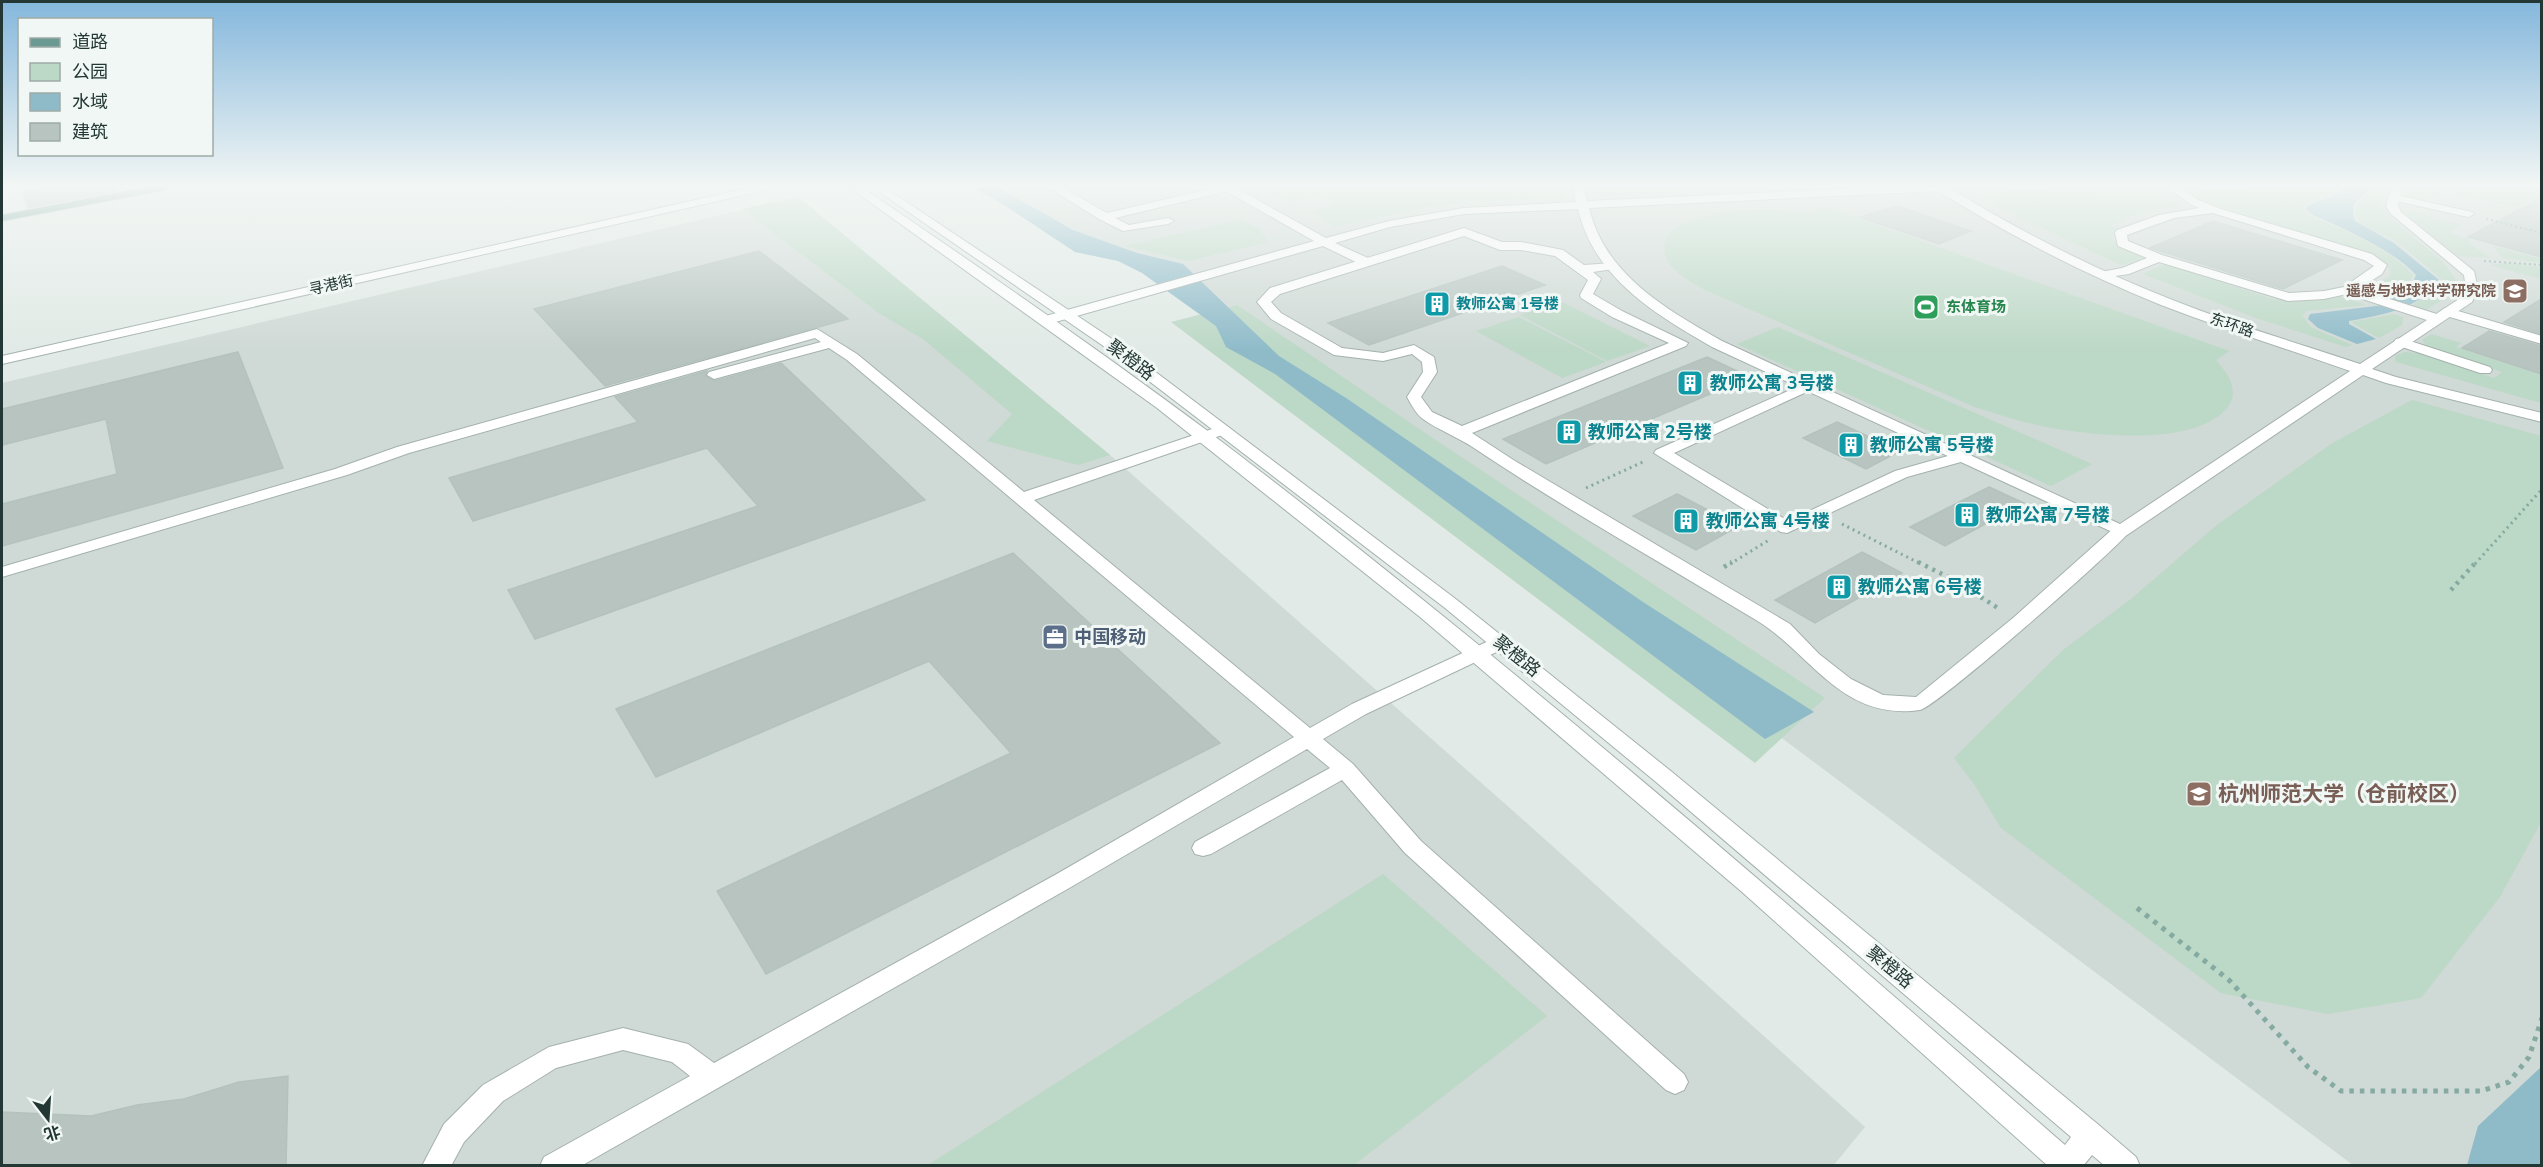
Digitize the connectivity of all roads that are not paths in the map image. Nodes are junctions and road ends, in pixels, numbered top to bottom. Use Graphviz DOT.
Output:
graph roads {
  1 [pos="525,241"];
  2 [pos="933,241"];
  3 [pos="958,241"];
  4 [pos="1433,241"];
  5 [pos="1488,241"];
  6 [pos="1595,241"];
  7 [pos="2037,241"];
  8 [pos="2122,241"];
  9 [pos="2320,241"];
  10 [pos="2431,241"];
  11 [pos="1324,242"];
  12 [pos="2158,258"];
  13 [pos="1366,262"];
  14 [pos="1610,266"];
  15 [pos="1583,269"];
  16 [pos="2105,275"];
  17 [pos="2348,290"];
  18 [pos="1067,314"];
  19 [pos="2443,315"];
  20 [pos="1047,320"];
  21 [pos="1706,338"];
  22 [pos="2541,340"];
  23 [pos="2402,342"];
  24 [pos="831,343"];
  25 [pos="1681,343"];
  26 [pos="2,360"];
  27 [pos="2360,369"];
  28 [pos="2485,370"];
  29 [pos="707,376"];
  30 [pos="1808,386"];
  31 [pos="2541,418"];
  32 [pos="1223,430"];
  33 [pos="1461,432"];
  34 [pos="1204,437"];
  35 [pos="1962,457"];
  36 [pos="1021,499"];
  37 [pos="2121,531"];
  38 [pos="2,572"];
  39 [pos="1500,643"];
  40 [pos="1475,654"];
  41 [pos="1309,738"];
  42 [pos="1344,769"];
  43 [pos="1203,848"];
  44 [pos="713,1078"];
  45 [pos="1675,1082"];
  46 [pos="2090,1135"];
  47 [pos="2067,1165"];
  48 [pos="436,1166"];
  49 [pos="554,1166"];
  50 [pos="2126,1166"];
  1 -- 26 [label="street, 寻港街"];
  2 -- 20 [label="street, 聚橙路"];
  3 -- 18 [label="street, 聚橙路"];
  4 -- 13 [label="street"];
  5 -- 15 [label="street"];
  6 -- 14 [label="street"];
  7 -- 16 [label="street, 东环路"];
  8 -- 12 [label="street"];
  9 -- 17 [label="street"];
  10 -- 19 [label="street"];
  11 -- 13 [label="street"];
  11 -- 18 [label="street"];
  12 -- 16 [label="street"];
  12 -- 17 [label="street"];
  13 -- 33 [label="street"];
  14 -- 15 [label="street"];
  14 -- 21 [label="street"];
  15 -- 25 [label="street"];
  16 -- 27 [label="street, 东环路"];
  17 -- 19 [label="street"];
  18 -- 20 [label="street"];
  18 -- 32 [label="street, 聚橙路"];
  19 -- 22 [label="street"];
  19 -- 23 [label="street"];
  20 -- 34 [label="street, 聚橙路"];
  21 -- 25 [label="street"];
  21 -- 30 [label="street"];
  23 -- 27 [label="street"];
  23 -- 28 [label="street"];
  24 -- 29 [label="street"];
  24 -- 36 [label="street"];
  24 -- 38 [label="street"];
  25 -- 33 [label="street"];
  27 -- 31 [label="street, 东环路"];
  27 -- 37 [label="street"];
  30 -- 35 [label="street"];
  30 -- 35 [label="street"];
  32 -- 34 [label="street"];
  32 -- 39 [label="street, 聚橙路"];
  33 -- 37 [label="street"];
  34 -- 36 [label="street"];
  34 -- 40 [label="street, 聚橙路"];
  35 -- 37 [label="street"];
  36 -- 41 [label="street"];
  39 -- 40 [label="street"];
  39 -- 46 [label="street, 聚橙路"];
  40 -- 41 [label="street"];
  40 -- 47 [label="street, 聚橙路"];
  41 -- 42 [label="street"];
  41 -- 44 [label="street"];
  42 -- 43 [label="street"];
  42 -- 45 [label="street"];
  44 -- 48 [label="street"];
  44 -- 49 [label="street"];
  46 -- 47 [label="street"];
  46 -- 50 [label="street, 聚橙路"];
}
